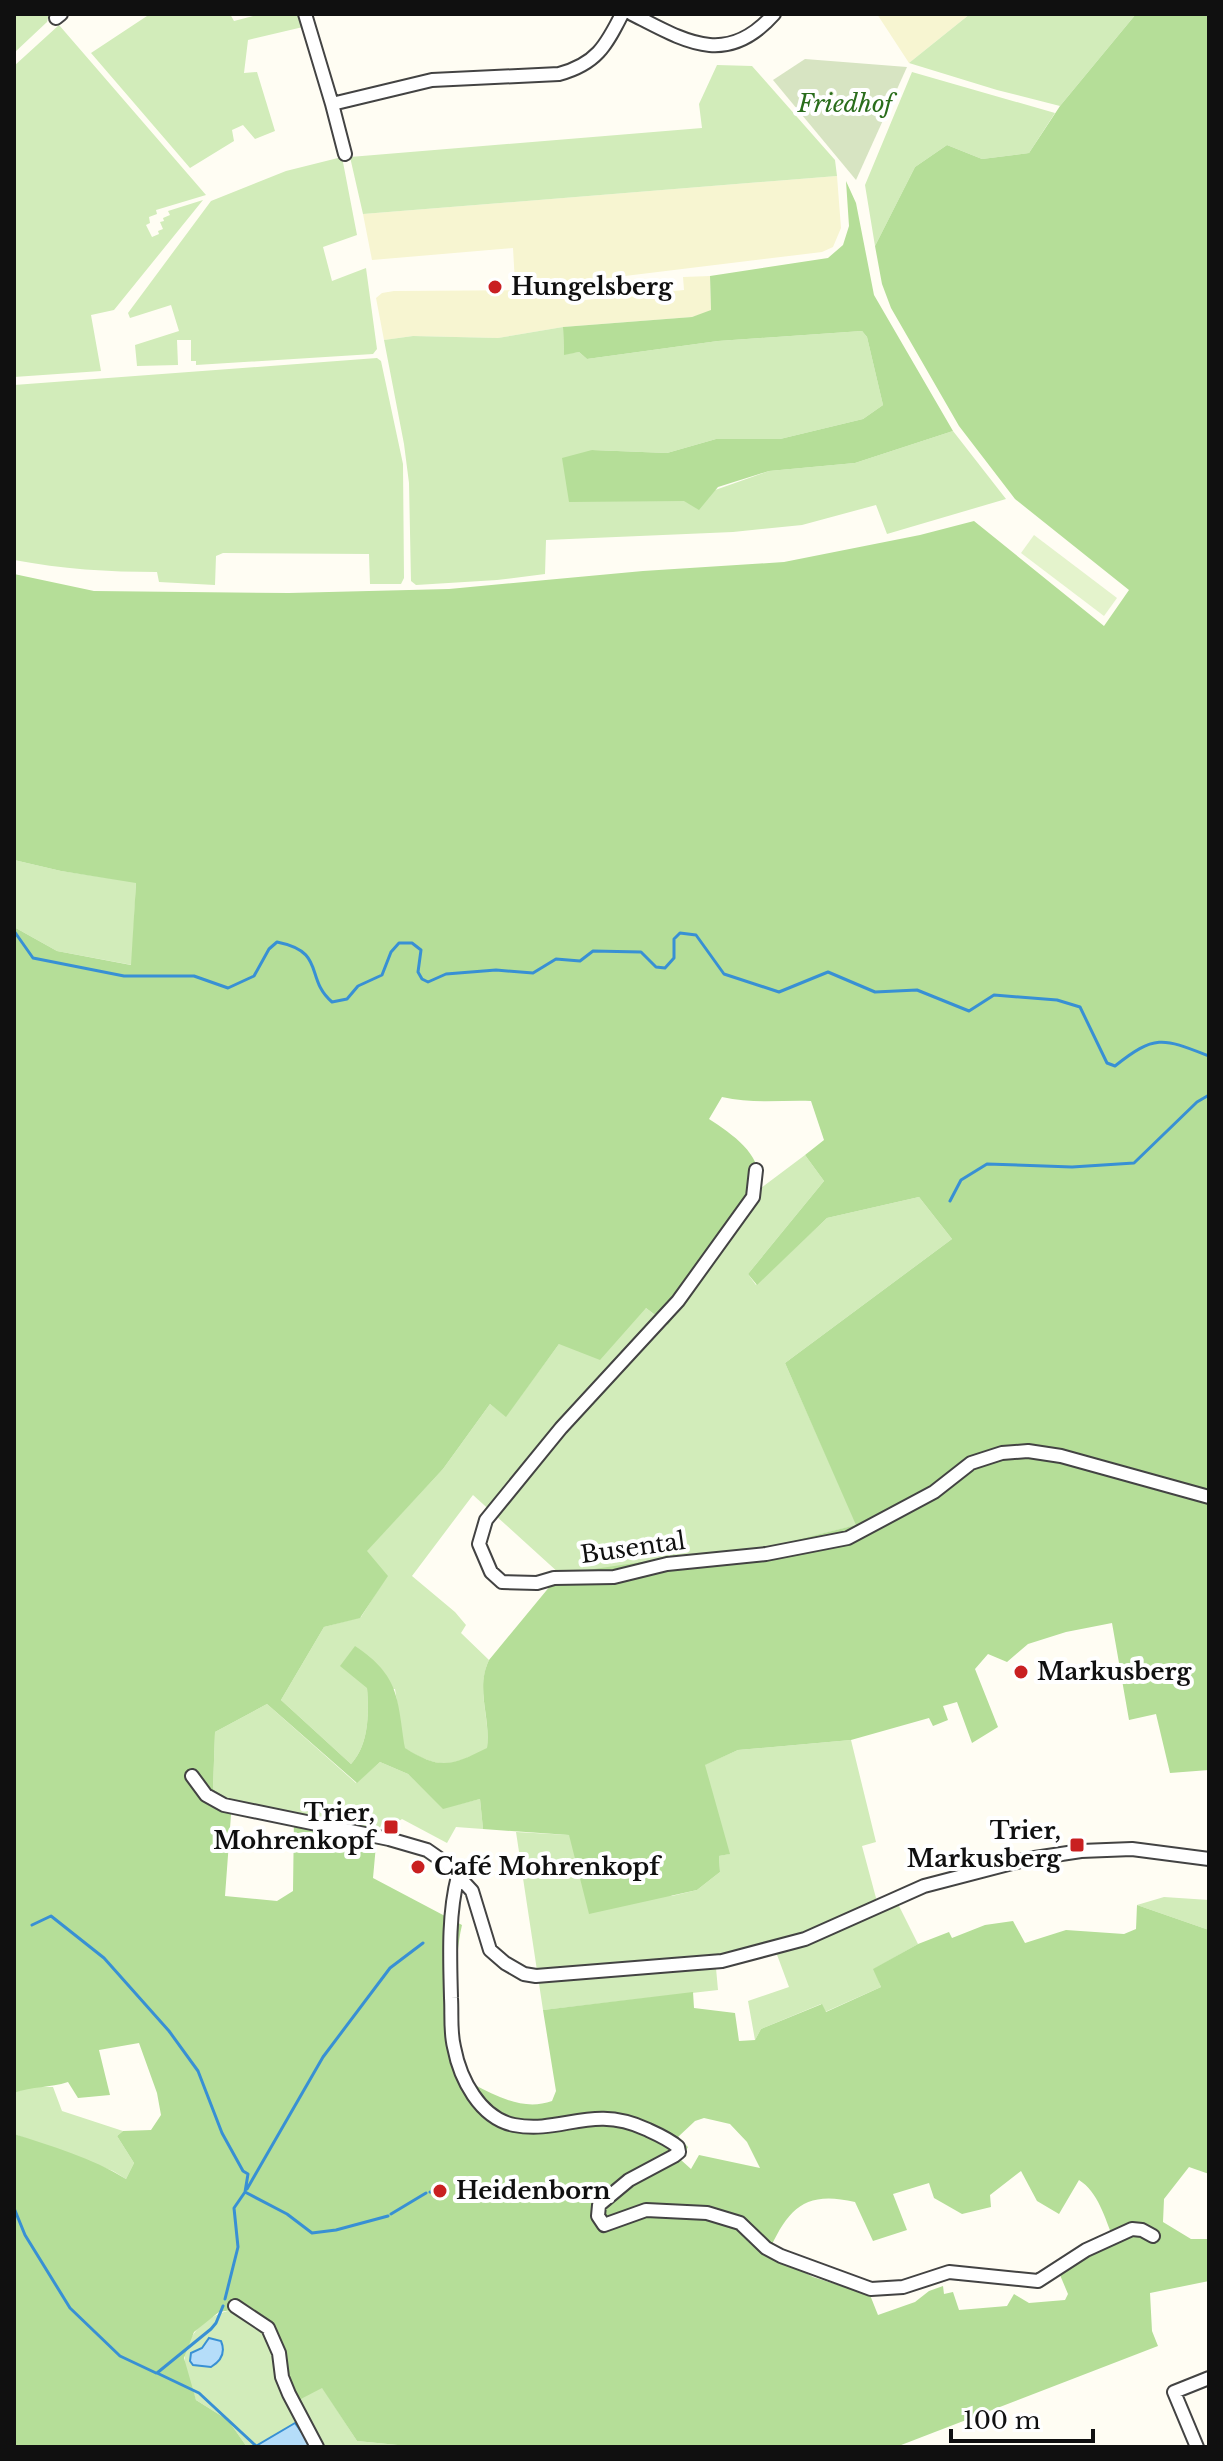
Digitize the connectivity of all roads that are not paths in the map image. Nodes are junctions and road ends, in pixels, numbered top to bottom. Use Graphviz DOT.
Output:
graph roads {
  1 [pos="305,14"];
  2 [pos="622,14"];
  3 [pos="632,14"];
  4 [pos="774,14"];
  5 [pos="332,104"];
  6 [pos="345,154"];
  7 [pos="756,1170"];
  8 [pos="1209,1497"];
  9 [pos="192,1776"];
  10 [pos="1209,1859"];
  11 [pos="458,1876"];
  12 [pos="1153,2236"];
  13 [pos="235,2306"];
  14 [pos="1209,2378"];
  15 [pos="317,2447"];
  16 [pos="1197,2447"];
  1 -- 5 [label="street"];
  2 -- 5 [label="street"];
  3 -- 4 [label="street"];
  5 -- 6 [label="street"];
  7 -- 8 [label="street, Busental"];
  9 -- 11 [label="street"];
  10 -- 11 [label="street"];
  11 -- 12 [label="street"];
  13 -- 15 [label="street"];
  14 -- 16 [label="street"];
}
